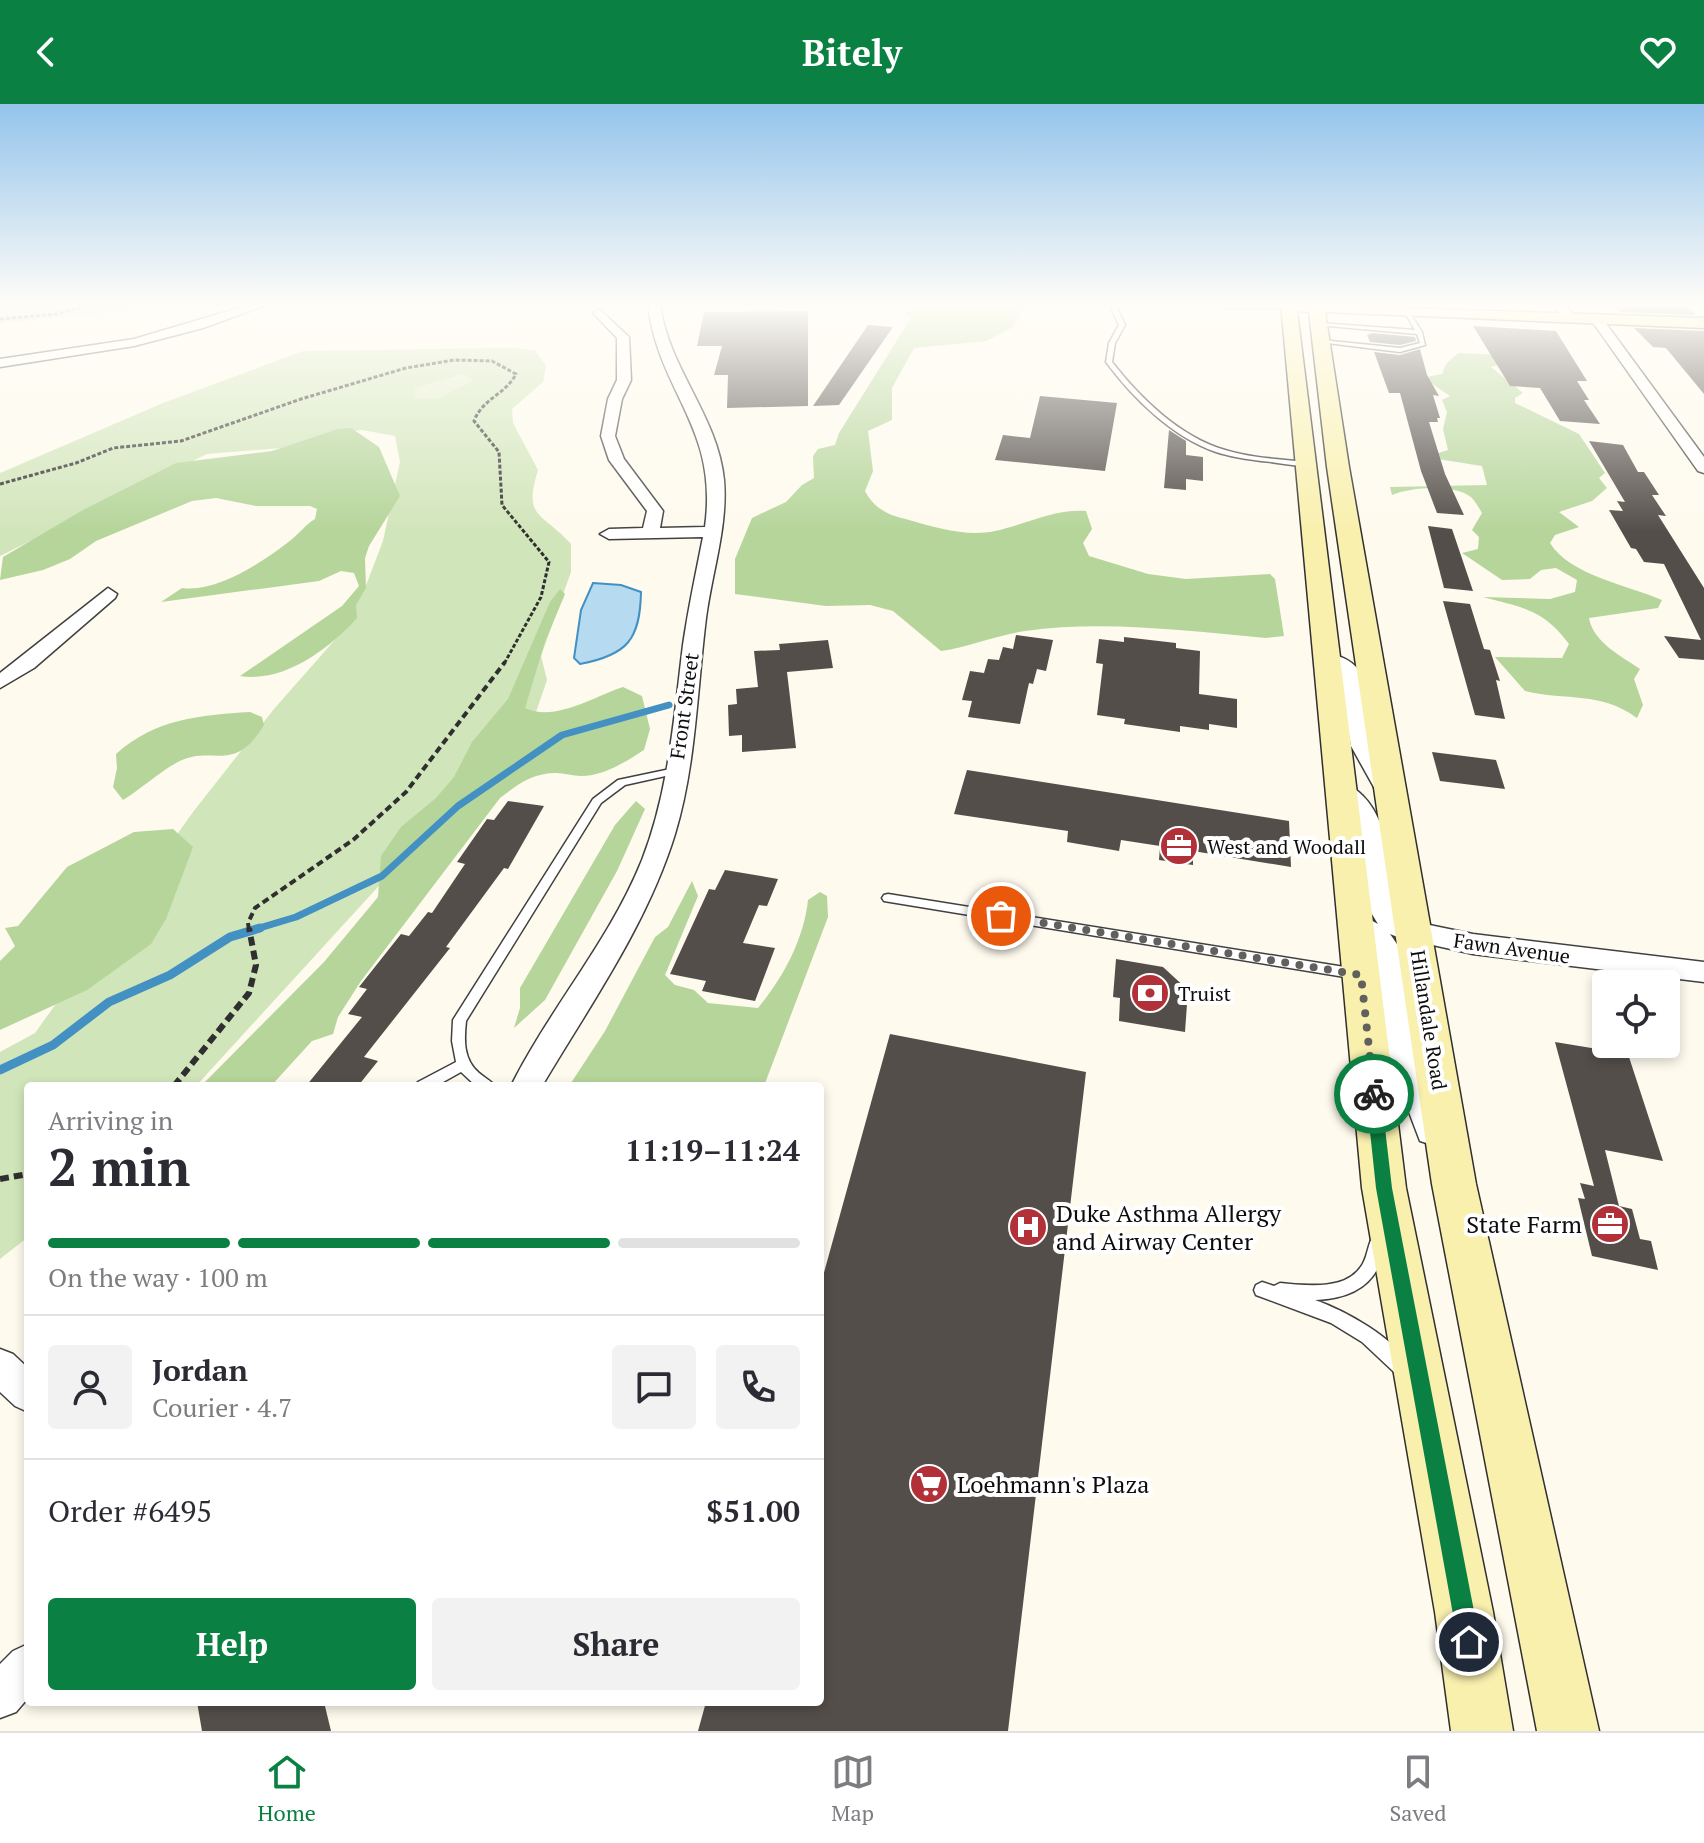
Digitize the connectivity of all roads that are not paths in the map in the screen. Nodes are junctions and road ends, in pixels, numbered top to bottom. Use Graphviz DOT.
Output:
graph roads {
  1 [pos="638,380"];
  2 [pos="664,380"];
  3 [pos="1122,380"];
  4 [pos="1307,380"];
  5 [pos="1321,380"];
  6 [pos="1640,380"];
  7 [pos="1306,464"];
  8 [pos="1704,468"];
  9 [pos="712,532"];
  10 [pos="650,533"];
  11 [pos="609,534"];
  12 [pos="108,594"];
  13 [pos="1327,660"];
  14 [pos="0,682"];
  15 [pos="675,771"];
  16 [pos="1341,792"];
  17 [pos="1391,795"];
  18 [pos="888,898"];
  19 [pos="1356,924"];
  20 [pos="1415,932"];
  21 [pos="1704,972"];
  22 [pos="1361,975"];
  23 [pos="463,1065"];
  24 [pos="431,1082"];
  25 [pos="479,1082"];
  26 [pos="528,1082"];
  27 [pos="1454,1184"];
  28 [pos="1384,1188"];
  29 [pos="0,1367"];
  30 [pos="24,1389"];
  31 [pos="1423,1401"];
  32 [pos="24,1670"];
  33 [pos="0,1696"];
  34 [pos="1482,1731"];
  35 [pos="1568,1731"];
  1 -- 10 [label="street"];
  2 -- 9 [label="street, Front Street"];
  3 -- 7 [label="lane"];
  4 -- 7 [label="main road"];
  5 -- 17 [label="main road, Hillandale Road"];
  6 -- 8 [label="street"];
  7 -- 13 [label="main road"];
  9 -- 10 [label="street"];
  9 -- 15 [label="street, Front Street"];
  10 -- 11 [label="street"];
  12 -- 14 [label="street"];
  13 -- 16 [label="main road"];
  13 -- 17 [label="street"];
  15 -- 23 [label="lane"];
  15 -- 26 [label="street, Front Street"];
  16 -- 19 [label="main road"];
  16 -- 20 [label="street"];
  17 -- 20 [label="main road, Hillandale Road"];
  18 -- 22 [label="lane"];
  19 -- 22 [label="main road"];
  19 -- 27 [label="street"];
  20 -- 21 [label="street, Fawn Avenue"];
  20 -- 27 [label="main road, Hillandale Road"];
  22 -- 28 [label="main road"];
  23 -- 24 [label="lane"];
  23 -- 25 [label="lane"];
  27 -- 35 [label="main road, Hillandale Road"];
  28 -- 31 [label="main road"];
  28 -- 31 [label="lane"];
  29 -- 30 [label="street"];
  31 -- 34 [label="main road"];
  32 -- 33 [label="street"];
}
